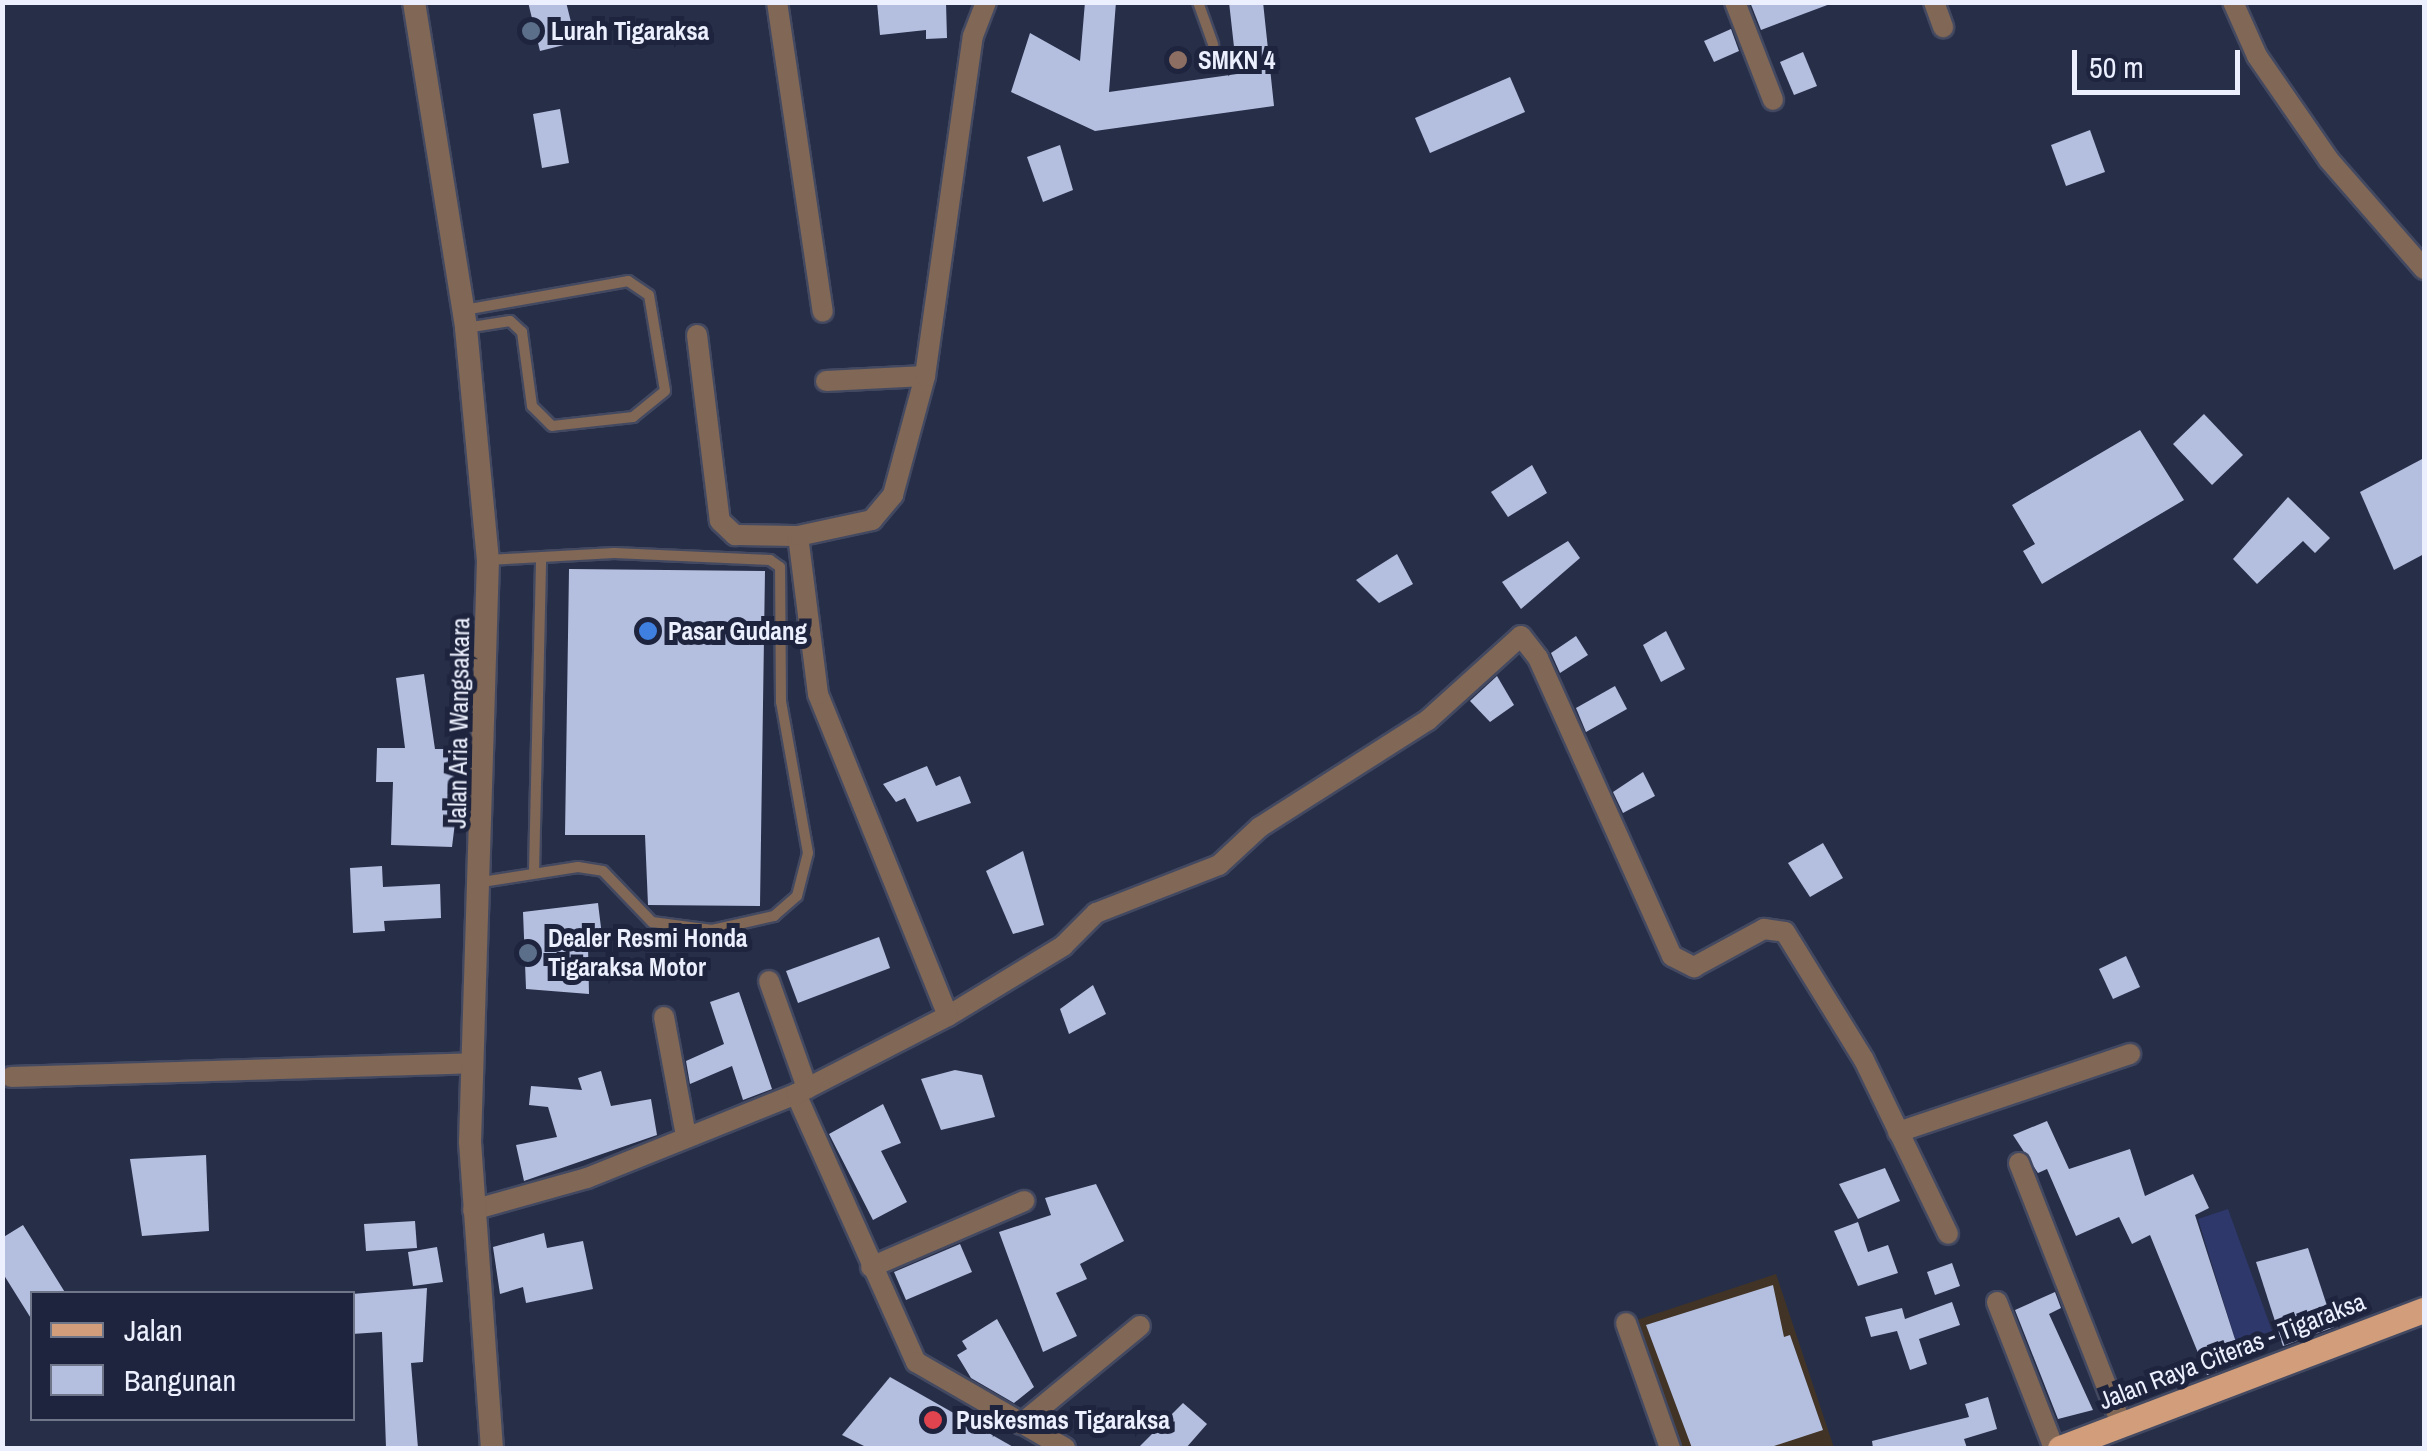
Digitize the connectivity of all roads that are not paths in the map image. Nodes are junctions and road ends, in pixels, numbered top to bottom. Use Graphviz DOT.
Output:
graph roads {
  1 [pos="414,2"];
  2 [pos="777,2"];
  3 [pos="986,2"];
  4 [pos="1198,2"];
  5 [pos="1735,2"];
  6 [pos="1934,2"];
  7 [pos="2233,2"];
  8 [pos="1943,26"];
  9 [pos="1213,44"];
  10 [pos="1773,100"];
  11 [pos="2424,269"];
  12 [pos="824,312"];
  13 [pos="464,319"];
  14 [pos="697,335"];
  15 [pos="925,376"];
  16 [pos="826,381"];
  17 [pos="798,536"];
  18 [pos="541,557"];
  19 [pos="488,560"];
  20 [pos="534,872"];
  21 [pos="482,882"];
  22 [pos="769,981"];
  23 [pos="948,1016"];
  24 [pos="664,1017"];
  25 [pos="2130,1054"];
  26 [pos="472,1063"];
  27 [pos="11,1077"];
  28 [pos="801,1091"];
  29 [pos="1898,1132"];
  30 [pos="686,1136"];
  31 [pos="2019,1163"];
  32 [pos="1024,1201"];
  33 [pos="473,1210"];
  34 [pos="1948,1234"];
  35 [pos="871,1268"];
  36 [pos="1996,1302"];
  37 [pos="2424,1310"];
  38 [pos="1626,1323"];
  39 [pos="1140,1326"];
  40 [pos="1021,1424"];
  41 [pos="2122,1426"];
  42 [pos="492,1448"];
  43 [pos="1065,1448"];
  44 [pos="1670,1448"];
  45 [pos="2057,1448"];
  1 -- 13 [label="street, Jalan Aria Wangsakara"];
  2 -- 12 [label="street"];
  3 -- 15 [label="street"];
  4 -- 9 [label="lane"];
  5 -- 10 [label="street"];
  6 -- 8 [label="street"];
  7 -- 11 [label="street"];
  13 -- 13 [label="lane"];
  13 -- 19 [label="street, Jalan Aria Wangsakara"];
  14 -- 17 [label="street"];
  15 -- 16 [label="street"];
  15 -- 17 [label="street"];
  17 -- 23 [label="street"];
  18 -- 19 [label="lane"];
  18 -- 20 [label="lane"];
  18 -- 20 [label="lane"];
  19 -- 21 [label="street, Jalan Aria Wangsakara"];
  20 -- 21 [label="lane"];
  21 -- 26 [label="street, Jalan Aria Wangsakara"];
  22 -- 28 [label="street"];
  23 -- 28 [label="street"];
  23 -- 29 [label="street"];
  24 -- 30 [label="street"];
  25 -- 29 [label="street"];
  26 -- 27 [label="street"];
  26 -- 33 [label="street, Jalan Aria Wangsakara"];
  28 -- 30 [label="street"];
  28 -- 35 [label="street"];
  29 -- 34 [label="street"];
  30 -- 33 [label="street"];
  31 -- 41 [label="street"];
  32 -- 35 [label="street"];
  33 -- 42 [label="street, Jalan Aria Wangsakara"];
  35 -- 40 [label="street"];
  36 -- 45 [label="street"];
  37 -- 41 [label="main road, Jalan Raya Citeras - Tigaraksa"];
  38 -- 44 [label="street"];
  39 -- 40 [label="street"];
  40 -- 43 [label="street"];
  41 -- 45 [label="main road, Jalan Raya Citeras - Tigaraksa"];
}
